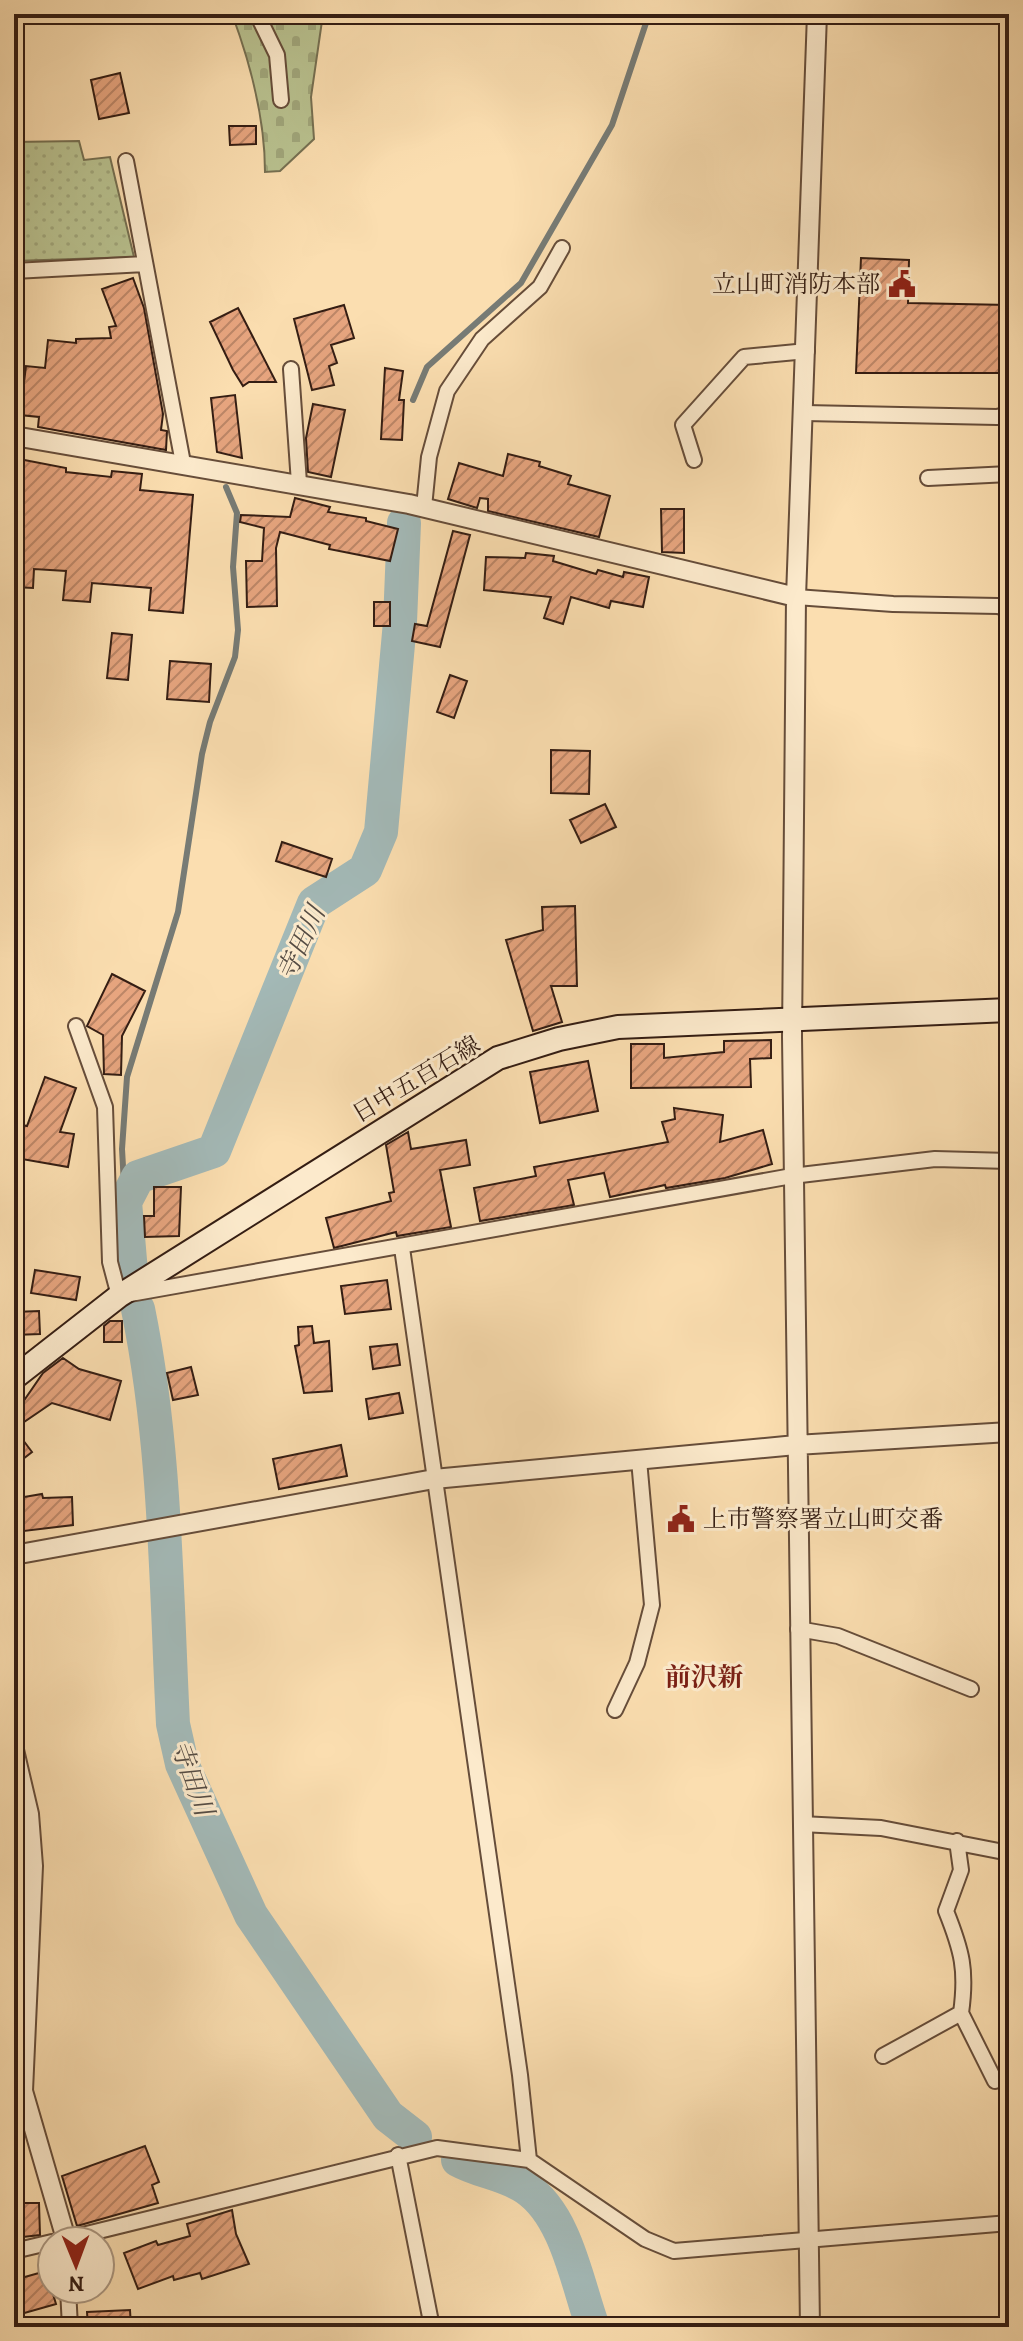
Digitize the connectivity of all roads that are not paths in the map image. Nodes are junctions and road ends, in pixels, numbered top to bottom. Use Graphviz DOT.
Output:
graph roads {
  1 [pos="257,14"];
  2 [pos="817,14"];
  3 [pos="281,100"];
  4 [pos="126,161"];
  5 [pos="562,248"];
  6 [pos="145,264"];
  7 [pos="14,271"];
  8 [pos="807,351"];
  9 [pos="291,369"];
  10 [pos="805,413"];
  11 [pos="1009,414"];
  12 [pos="14,429"];
  13 [pos="14,436"];
  14 [pos="694,460"];
  15 [pos="183,463"];
  16 [pos="1009,474"];
  17 [pos="928,478"];
  18 [pos="299,483"];
  19 [pos="424,507"];
  20 [pos="796,597"];
  21 [pos="1009,609"];
  22 [pos="1009,1010"];
  23 [pos="793,1019"];
  24 [pos="76,1026"];
  25 [pos="1009,1161"];
  26 [pos="792,1176"];
  27 [pos="402,1248"];
  28 [pos="119,1296"];
  29 [pos="14,1378"];
  30 [pos="1009,1432"];
  31 [pos="796,1445"];
  32 [pos="639,1460"];
  33 [pos="434,1479"];
  34 [pos="14,1555"];
  35 [pos="798,1629"];
  36 [pos="971,1689"];
  37 [pos="615,1710"];
  38 [pos="14,1750"];
  39 [pos="801,1824"];
  40 [pos="957,1841"];
  41 [pos="1009,1853"];
  42 [pos="961,2013"];
  43 [pos="883,2056"];
  44 [pos="995,2081"];
  45 [pos="398,2155"];
  46 [pos="529,2160"];
  47 [pos="1009,2223"];
  48 [pos="56,2225"];
  49 [pos="116,2227"];
  50 [pos="808,2240"];
  51 [pos="36,2246"];
  52 [pos="14,2251"];
  53 [pos="69,2305"];
  54 [pos="70,2327"];
  55 [pos="432,2327"];
  56 [pos="810,2327"];
  1 -- 3 [label="street"];
  2 -- 8 [label="street"];
  4 -- 6 [label="street"];
  5 -- 19 [label="street"];
  6 -- 7 [label="street"];
  6 -- 15 [label="street"];
  8 -- 10 [label="street"];
  8 -- 14 [label="street"];
  9 -- 18 [label="street"];
  10 -- 11 [label="street"];
  10 -- 20 [label="street"];
  12 -- 13 [label="street"];
  13 -- 15 [label="street"];
  15 -- 18 [label="street"];
  16 -- 17 [label="street"];
  18 -- 19 [label="street"];
  19 -- 20 [label="street"];
  20 -- 21 [label="street"];
  20 -- 23 [label="street"];
  22 -- 23 [label="main road, 日中五百石線"];
  23 -- 26 [label="street"];
  23 -- 28 [label="main road, 日中五百石線"];
  24 -- 28 [label="street"];
  25 -- 26 [label="street"];
  26 -- 27 [label="street"];
  26 -- 31 [label="street"];
  27 -- 28 [label="street"];
  27 -- 33 [label="street"];
  28 -- 29 [label="main road, 日中五百石線"];
  30 -- 31 [label="street"];
  31 -- 32 [label="street"];
  31 -- 35 [label="street"];
  32 -- 33 [label="street"];
  32 -- 37 [label="street"];
  33 -- 34 [label="street"];
  33 -- 46 [label="street"];
  35 -- 36 [label="street"];
  35 -- 39 [label="street"];
  38 -- 48 [label="street"];
  39 -- 40 [label="street"];
  39 -- 50 [label="street"];
  40 -- 41 [label="street"];
  40 -- 42 [label="street"];
  42 -- 43 [label="street"];
  42 -- 44 [label="street"];
  45 -- 46 [label="street"];
  45 -- 49 [label="street"];
  45 -- 55 [label="street"];
  46 -- 50 [label="street"];
  47 -- 50 [label="street"];
  50 -- 56 [label="street"];
  51 -- 52 [label="street"];
  53 -- 54 [label="street"];
}
